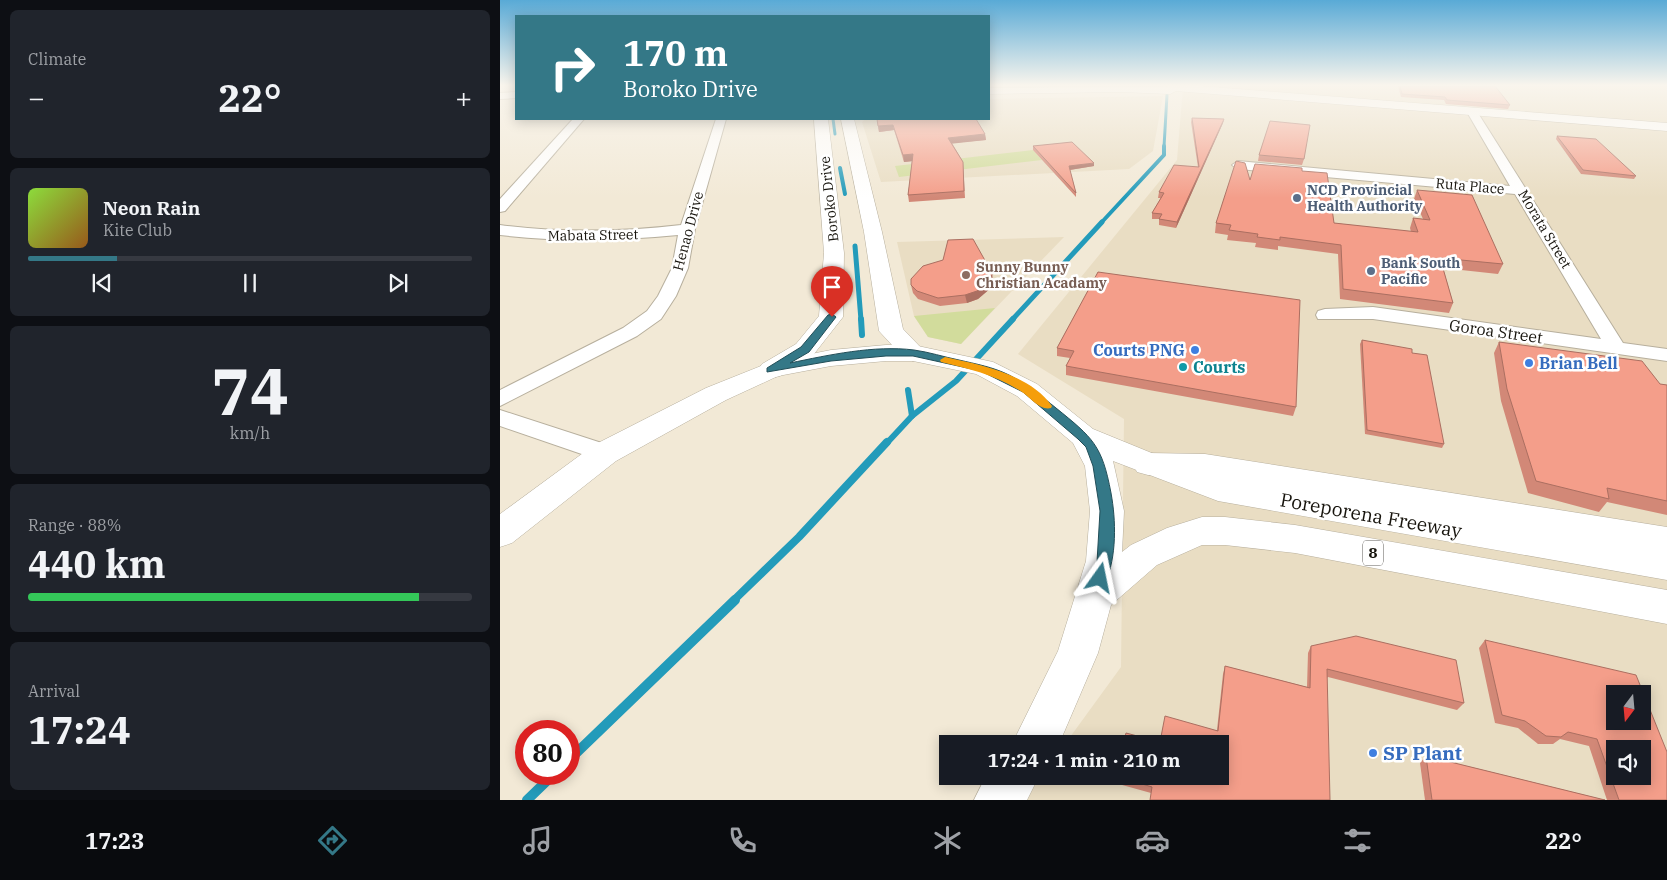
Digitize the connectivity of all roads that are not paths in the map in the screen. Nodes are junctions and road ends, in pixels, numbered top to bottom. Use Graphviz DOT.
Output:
graph roads {
  1 [pos="575,123"];
  2 [pos="720,123"];
  3 [pos="821,123"];
  4 [pos="848,123"];
  5 [pos="1479,123"];
  6 [pos="1619,123"];
  7 [pos="1667,127"];
  8 [pos="1238,165"];
  9 [pos="1522,191"];
  10 [pos="500,208"];
  11 [pos="686,229"];
  12 [pos="500,230"];
  13 [pos="1325,315"];
  14 [pos="1616,348"];
  15 [pos="921,355"];
  16 [pos="1667,355"];
  17 [pos="771,370"];
  18 [pos="500,400"];
  19 [pos="500,418"];
  20 [pos="1083,436"];
  21 [pos="605,453"];
  22 [pos="1148,464"];
  23 [pos="500,533"];
  24 [pos="1667,541"];
  25 [pos="1667,566"];
  26 [pos="1095,595"];
  27 [pos="1667,607"];
  28 [pos="1040,735"];
  29 [pos="1009,785"];
  30 [pos="998,800"];
  1 -- 10 [label="street"];
  2 -- 11 [label="street, Henao Drive"];
  3 -- 17 [label="main road, Boroko Drive"];
  4 -- 15 [label="main road, Boroko Drive"];
  5 -- 9 [label="street, Morata Street"];
  6 -- 7 [label="main road"];
  8 -- 9 [label="street, Ruta Place"];
  9 -- 14 [label="street, Morata Street"];
  11 -- 12 [label="street, Mabata Street"];
  11 -- 18 [label="street, Henao Drive"];
  13 -- 14 [label="street, Goroa Street"];
  14 -- 16 [label="street, Goroa Street"];
  15 -- 17 [label="main road"];
  15 -- 20 [label="main road"];
  17 -- 21 [label="main road"];
  19 -- 21 [label="street"];
  20 -- 22 [label="main road, Poreporena Freeway / 8"];
  20 -- 26 [label="main road"];
  21 -- 23 [label="main road"];
  22 -- 24 [label="main road"];
  22 -- 25 [label="main road, Poreporena Freeway / 8"];
  26 -- 27 [label="main road, 8"];
  26 -- 28 [label="main road"];
  29 -- 30 [label="main road"];
}
